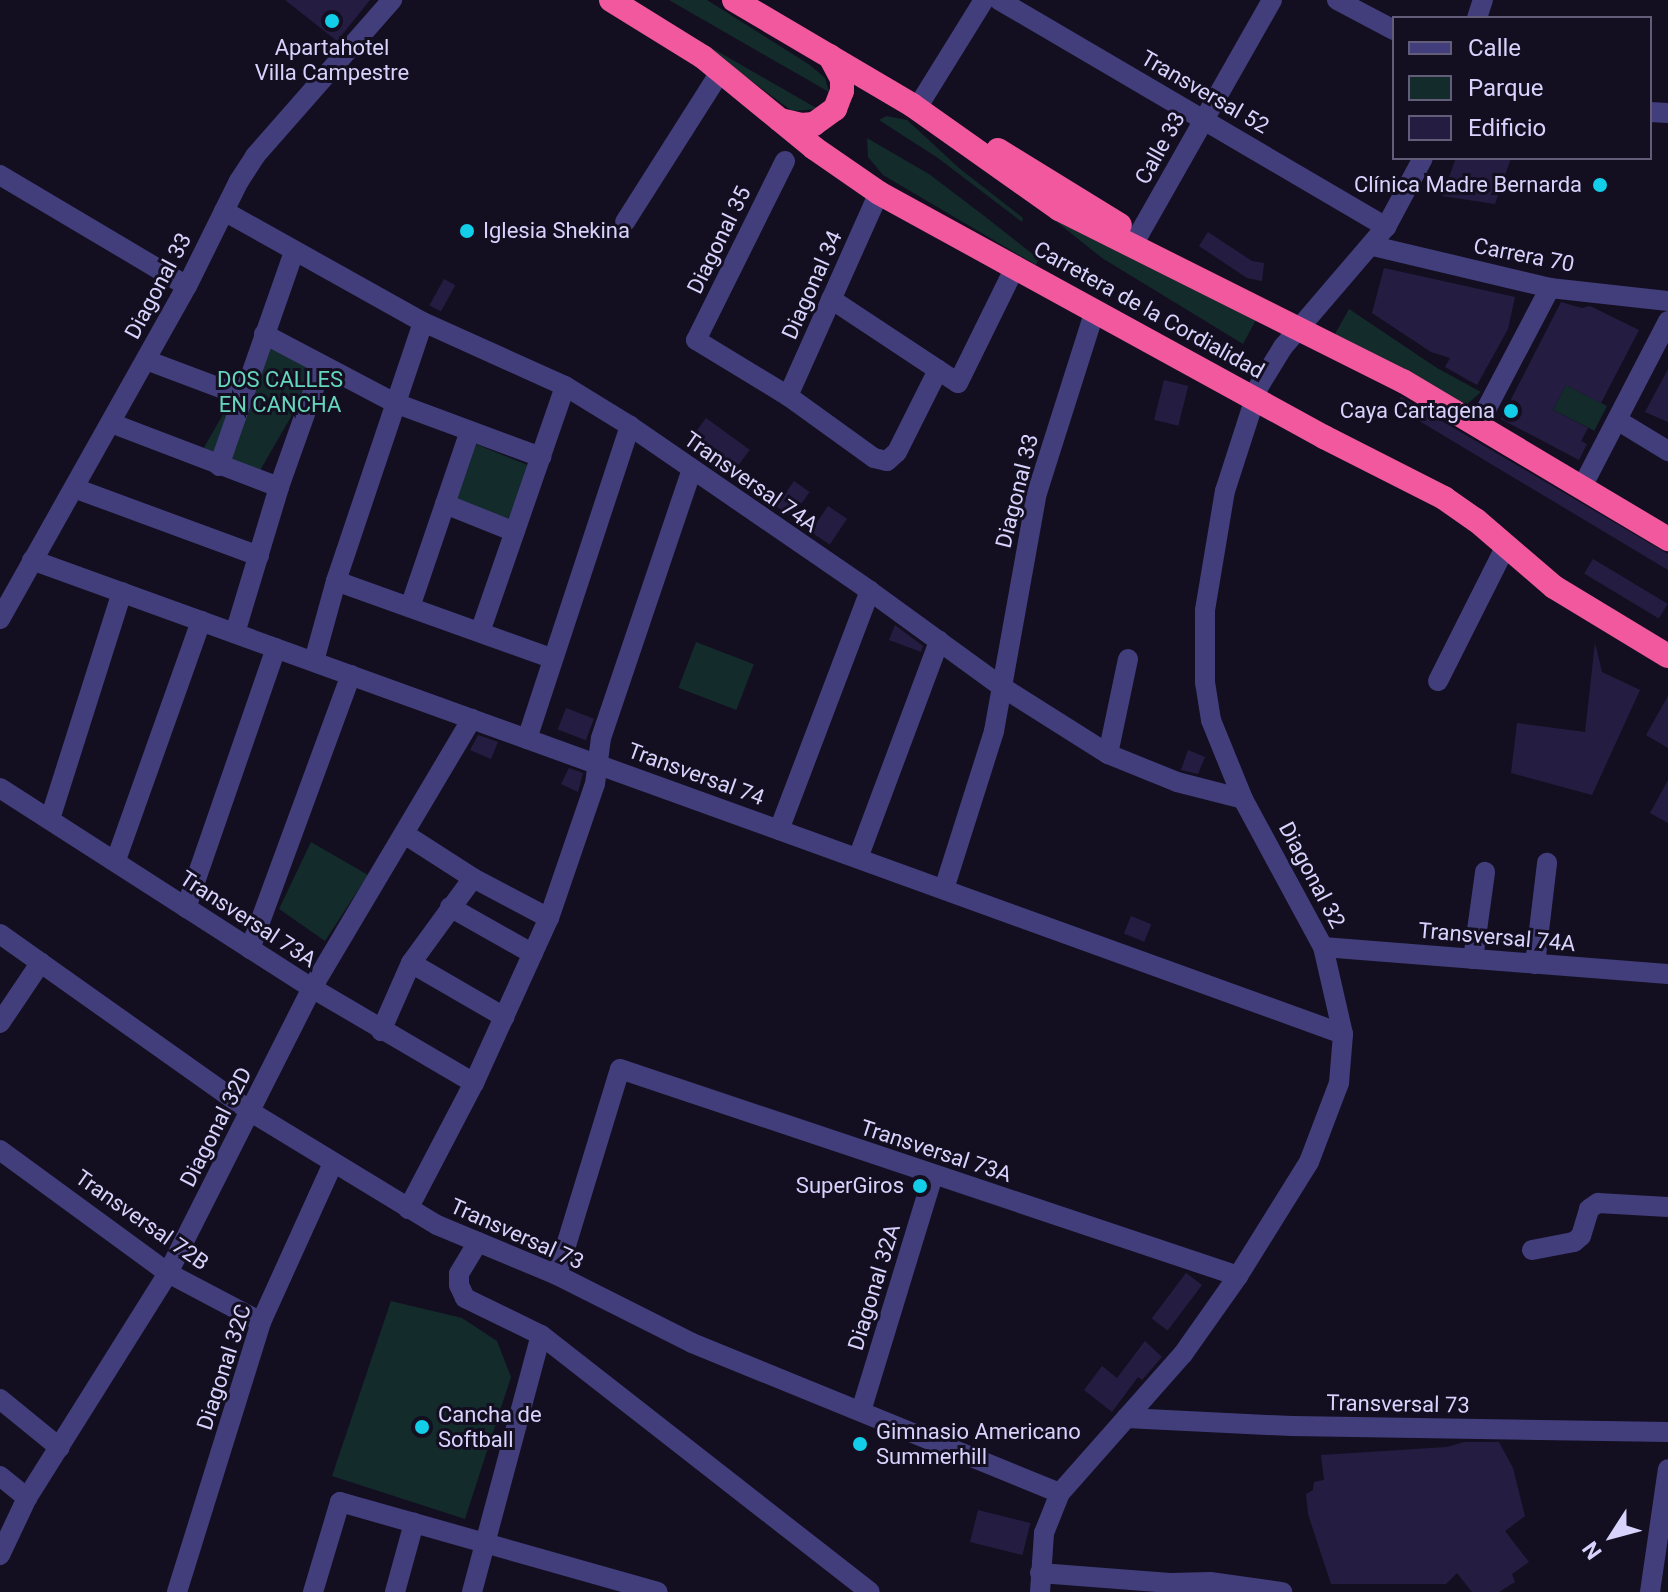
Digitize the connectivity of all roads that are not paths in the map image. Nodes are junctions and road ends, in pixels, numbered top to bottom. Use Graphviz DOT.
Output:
graph roads {
  1 [pos="392,0"];
  2 [pos="611,0"];
  3 [pos="734,0"];
  4 [pos="984,0"];
  5 [pos="999,0"];
  6 [pos="1272,0"];
  7 [pos="1337,0"];
  8 [pos="1392,29"];
  9 [pos="830,56"];
  10 [pos="721,71"];
  11 [pos="915,106"];
  12 [pos="777,119"];
  13 [pos="1204,119"];
  14 [pos="1422,160"];
  15 [pos="785,161"];
  16 [pos="0,175"];
  17 [pos="879,193"];
  18 [pos="224,211"];
  19 [pos="625,222"];
  20 [pos="1386,227"];
  21 [pos="1138,236"];
  22 [pos="1373,246"];
  23 [pos="294,252"];
  24 [pos="1016,265"];
  25 [pos="1196,274"];
  26 [pos="187,286"];
  27 [pos="1550,288"];
  28 [pos="831,299"];
  29 [pos="1668,301"];
  30 [pos="1095,310"];
  31 [pos="1668,321"];
  32 [pos="423,322"];
  33 [pos="1297,330"];
  34 [pos="264,334"];
  35 [pos="146,360"];
  36 [pos="322,366"];
  37 [pos="938,370"];
  38 [pos="565,386"];
  39 [pos="242,396"];
  40 [pos="788,396"];
  41 [pos="1254,398"];
  42 [pos="395,403"];
  43 [pos="1617,420"];
  44 [pos="111,423"];
  45 [pos="1478,425"];
  46 [pos="630,426"];
  47 [pos="470,431"];
  48 [pos="1668,451"];
  49 [pos="541,457"];
  50 [pos="219,466"];
  51 [pos="692,469"];
  52 [pos="279,487"];
  53 [pos="1582,487"];
  54 [pos="74,488"];
  55 [pos="445,504"];
  56 [pos="515,532"];
  57 [pos="1668,539"];
  58 [pos="1506,546"];
  59 [pos="259,556"];
  60 [pos="32,560"];
  61 [pos="336,581"];
  62 [pos="870,591"];
  63 [pos="122,592"];
  64 [pos="410,607"];
  65 [pos="0,619"];
  66 [pos="201,621"];
  67 [pos="480,632"];
  68 [pos="235,633"];
  69 [pos="939,641"];
  70 [pos="276,648"];
  71 [pos="1668,656"];
  72 [pos="551,658"];
  73 [pos="1128,659"];
  74 [pos="314,661"];
  75 [pos="351,675"];
  76 [pos="1438,681"];
  77 [pos="1002,687"];
  78 [pos="472,719"];
  79 [pos="527,739"];
  80 [pos="1108,754"];
  81 [pos="598,764"];
  82 [pos="0,788"];
  83 [pos="1243,799"];
  84 [pos="50,819"];
  85 [pos="779,830"];
  86 [pos="406,835"];
  87 [pos="858,858"];
  88 [pos="116,860"];
  89 [pos="1547,863"];
  90 [pos="1485,872"];
  91 [pos="473,878"];
  92 [pos="944,889"];
  93 [pos="450,907"];
  94 [pos="186,908"];
  95 [pos="549,918"];
  96 [pos="0,934"];
  97 [pos="1323,947"];
  98 [pos="250,949"];
  99 [pos="533,954"];
  100 [pos="1473,959"];
  101 [pos="41,962"];
  102 [pos="411,963"];
  103 [pos="1535,964"];
  104 [pos="1668,974"];
  105 [pos="312,988"];
  106 [pos="504,1017"];
  107 [pos="0,1023"];
  108 [pos="381,1031"];
  109 [pos="1343,1034"];
  110 [pos="474,1083"];
  111 [pos="251,1112"];
  112 [pos="0,1150"];
  113 [pos="333,1163"];
  114 [pos="933,1176"];
  115 [pos="1668,1207"];
  116 [pos="408,1209"];
  117 [pos="478,1242"];
  118 [pos="1532,1250"];
  119 [pos="168,1273"];
  120 [pos="557,1275"];
  121 [pos="1238,1276"];
  122 [pos="261,1322"];
  123 [pos="541,1335"];
  124 [pos="0,1399"];
  125 [pos="861,1411"];
  126 [pos="1126,1418"];
  127 [pos="1668,1432"];
  128 [pos="60,1448"];
  129 [pos="1668,1469"];
  130 [pos="0,1476"];
  131 [pos="1060,1493"];
  132 [pos="27,1498"];
  133 [pos="1666,1504"];
  134 [pos="414,1523"];
  135 [pos="486,1543"];
  136 [pos="0,1555"];
  137 [pos="1040,1582"];
  138 [pos="177,1592"];
  139 [pos="313,1592"];
  140 [pos="395,1592"];
  141 [pos="472,1592"];
  142 [pos="658,1592"];
  143 [pos="870,1592"];
  144 [pos="1282,1592"];
  145 [pos="1650,1592"];
  1 -- 18 [label="street, Diagonal 33"];
  2 -- 10 [label="highway, Carretera de la Cordialidad"];
  3 -- 9 [label="highway, Carretera de la Cordialidad"];
  4 -- 11 [label="street"];
  5 -- 13 [label="street, Transversal 52"];
  6 -- 13 [label="street, Calle 33"];
  7 -- 8 [label="street"];
  9 -- 11 [label="highway, Carretera de la Cordialidad"];
  9 -- 12 [label="highway"];
  10 -- 12 [label="highway, Carretera de la Cordialidad"];
  10 -- 19 [label="street"];
  11 -- 21 [label="highway"];
  11 -- 25 [label="highway, Carretera de la Cordialidad"];
  12 -- 17 [label="highway, Carretera de la Cordialidad"];
  13 -- 20 [label="street, Transversal 52"];
  13 -- 21 [label="street, Calle 33"];
  14 -- 20 [label="street, Diagonal 32"];
  15 -- 40 [label="street, Diagonal 35"];
  16 -- 26 [label="street"];
  17 -- 24 [label="highway, Carretera de la Cordialidad"];
  17 -- 28 [label="street, Diagonal 34"];
  18 -- 23 [label="street, Transversal 74A"];
  18 -- 26 [label="street, Diagonal 33"];
  20 -- 22 [label="street, Diagonal 32"];
  21 -- 25 [label="highway"];
  22 -- 27 [label="street, Carrera 70"];
  22 -- 33 [label="street, Diagonal 32"];
  23 -- 32 [label="street, Transversal 74A"];
  23 -- 34 [label="street"];
  24 -- 30 [label="highway, Carretera de la Cordialidad"];
  24 -- 37 [label="street"];
  25 -- 33 [label="highway, Carretera de la Cordialidad"];
  26 -- 35 [label="street, Diagonal 33"];
  27 -- 29 [label="street, Carrera 70"];
  27 -- 45 [label="street"];
  28 -- 37 [label="street"];
  28 -- 40 [label="street, Diagonal 34"];
  30 -- 41 [label="highway, Carretera de la Cordialidad"];
  30 -- 77 [label="street, Diagonal 33"];
  31 -- 43 [label="street"];
  32 -- 38 [label="street, Transversal 74A"];
  32 -- 42 [label="street"];
  33 -- 41 [label="street, Diagonal 32"];
  33 -- 45 [label="highway, Carretera de la Cordialidad"];
  34 -- 36 [label="street"];
  34 -- 39 [label="street"];
  35 -- 39 [label="street"];
  35 -- 44 [label="street, Diagonal 33"];
  36 -- 42 [label="street"];
  36 -- 52 [label="street"];
  37 -- 40 [label="street"];
  38 -- 46 [label="street, Transversal 74A"];
  38 -- 49 [label="street"];
  39 -- 50 [label="street"];
  41 -- 58 [label="highway, Carretera de la Cordialidad"];
  41 -- 83 [label="street, Diagonal 32"];
  42 -- 47 [label="street"];
  42 -- 61 [label="street"];
  43 -- 48 [label="street"];
  43 -- 53 [label="street"];
  44 -- 50 [label="street"];
  44 -- 54 [label="street, Diagonal 33"];
  45 -- 53 [label="highway, Carretera de la Cordialidad"];
  46 -- 51 [label="street, Transversal 74A"];
  46 -- 72 [label="street"];
  47 -- 49 [label="street"];
  47 -- 55 [label="street"];
  49 -- 56 [label="street"];
  50 -- 52 [label="street"];
  51 -- 62 [label="street, Transversal 74A"];
  51 -- 81 [label="street"];
  52 -- 59 [label="street"];
  53 -- 57 [label="highway, Carretera de la Cordialidad"];
  54 -- 59 [label="street"];
  54 -- 60 [label="street, Diagonal 33"];
  55 -- 56 [label="street"];
  55 -- 64 [label="street"];
  56 -- 67 [label="street"];
  58 -- 71 [label="highway, Carretera de la Cordialidad"];
  58 -- 76 [label="street"];
  59 -- 68 [label="street"];
  60 -- 63 [label="street, Transversal 74"];
  60 -- 65 [label="street, Diagonal 33"];
  61 -- 64 [label="street"];
  61 -- 74 [label="street"];
  62 -- 69 [label="street, Transversal 74A"];
  62 -- 85 [label="street"];
  63 -- 66 [label="street, Transversal 74"];
  63 -- 84 [label="street"];
  64 -- 67 [label="street"];
  66 -- 68 [label="street, Transversal 74"];
  66 -- 88 [label="street"];
  67 -- 72 [label="street"];
  68 -- 70 [label="street, Transversal 74"];
  69 -- 77 [label="street, Transversal 74A"];
  69 -- 87 [label="street"];
  70 -- 74 [label="street, Transversal 74"];
  70 -- 94 [label="street"];
  72 -- 79 [label="street"];
  73 -- 80 [label="street"];
  74 -- 75 [label="street, Transversal 74"];
  75 -- 78 [label="street, Transversal 74"];
  75 -- 98 [label="street"];
  77 -- 80 [label="street, Transversal 74A"];
  77 -- 92 [label="street, Diagonal 33"];
  78 -- 79 [label="street, Transversal 74"];
  78 -- 86 [label="street, Diagonal 32D"];
  79 -- 81 [label="street, Transversal 74"];
  80 -- 83 [label="street, Transversal 74A"];
  81 -- 85 [label="street, Transversal 74"];
  81 -- 95 [label="street"];
  82 -- 84 [label="street, Transversal 73A"];
  83 -- 97 [label="street, Diagonal 32"];
  84 -- 88 [label="street, Transversal 73A"];
  85 -- 87 [label="street, Transversal 74"];
  86 -- 91 [label="street"];
  86 -- 105 [label="street, Diagonal 32D"];
  87 -- 92 [label="street, Transversal 74"];
  88 -- 94 [label="street, Transversal 73A"];
  89 -- 103 [label="street"];
  90 -- 100 [label="street"];
  91 -- 93 [label="street"];
  91 -- 95 [label="street"];
  92 -- 109 [label="street, Transversal 74"];
  93 -- 99 [label="street"];
  93 -- 102 [label="street"];
  94 -- 98 [label="street, Transversal 73A"];
  95 -- 99 [label="street"];
  96 -- 101 [label="street, Transversal 73"];
  97 -- 100 [label="street, Transversal 74A"];
  97 -- 109 [label="street, Diagonal 32"];
  98 -- 105 [label="street, Transversal 73A"];
  99 -- 106 [label="street"];
  100 -- 103 [label="street, Transversal 74A"];
  101 -- 107 [label="street"];
  101 -- 111 [label="street, Transversal 73"];
  102 -- 106 [label="street"];
  102 -- 108 [label="street"];
  103 -- 104 [label="street, Transversal 74A"];
  105 -- 108 [label="street, Transversal 73A"];
  105 -- 111 [label="street, Diagonal 32D"];
  106 -- 110 [label="street"];
  108 -- 110 [label="street, Transversal 73A"];
  109 -- 121 [label="street, Diagonal 32"];
  110 -- 116 [label="street"];
  111 -- 113 [label="street, Transversal 73"];
  111 -- 119 [label="street, Diagonal 32D"];
  112 -- 119 [label="street, Transversal 72B"];
  113 -- 116 [label="street, Transversal 73"];
  113 -- 122 [label="street, Diagonal 32C"];
  114 -- 120 [label="street, Transversal 73A"];
  114 -- 121 [label="street, Transversal 73A"];
  114 -- 125 [label="street, Diagonal 32A"];
  115 -- 118 [label="street"];
  116 -- 117 [label="street, Transversal 73"];
  117 -- 120 [label="street, Transversal 73"];
  117 -- 123 [label="street"];
  119 -- 122 [label="street, Transversal 72B"];
  119 -- 128 [label="street, Diagonal 32D"];
  120 -- 125 [label="street, Transversal 73"];
  121 -- 126 [label="street, Diagonal 32"];
  122 -- 138 [label="street, Diagonal 32C"];
  123 -- 135 [label="street"];
  123 -- 143 [label="street"];
  124 -- 128 [label="street"];
  125 -- 131 [label="street, Transversal 73"];
  126 -- 127 [label="street, Transversal 73"];
  126 -- 131 [label="street, Diagonal 32"];
  128 -- 132 [label="street, Diagonal 32D"];
  129 -- 133 [label="street"];
  130 -- 132 [label="street"];
  131 -- 137 [label="street, Diagonal 32"];
  132 -- 136 [label="street, Diagonal 32D"];
  133 -- 145 [label="street"];
  134 -- 135 [label="street"];
  134 -- 139 [label="street"];
  134 -- 140 [label="street"];
  135 -- 141 [label="street"];
  135 -- 142 [label="street"];
  137 -- 144 [label="street"];
}
